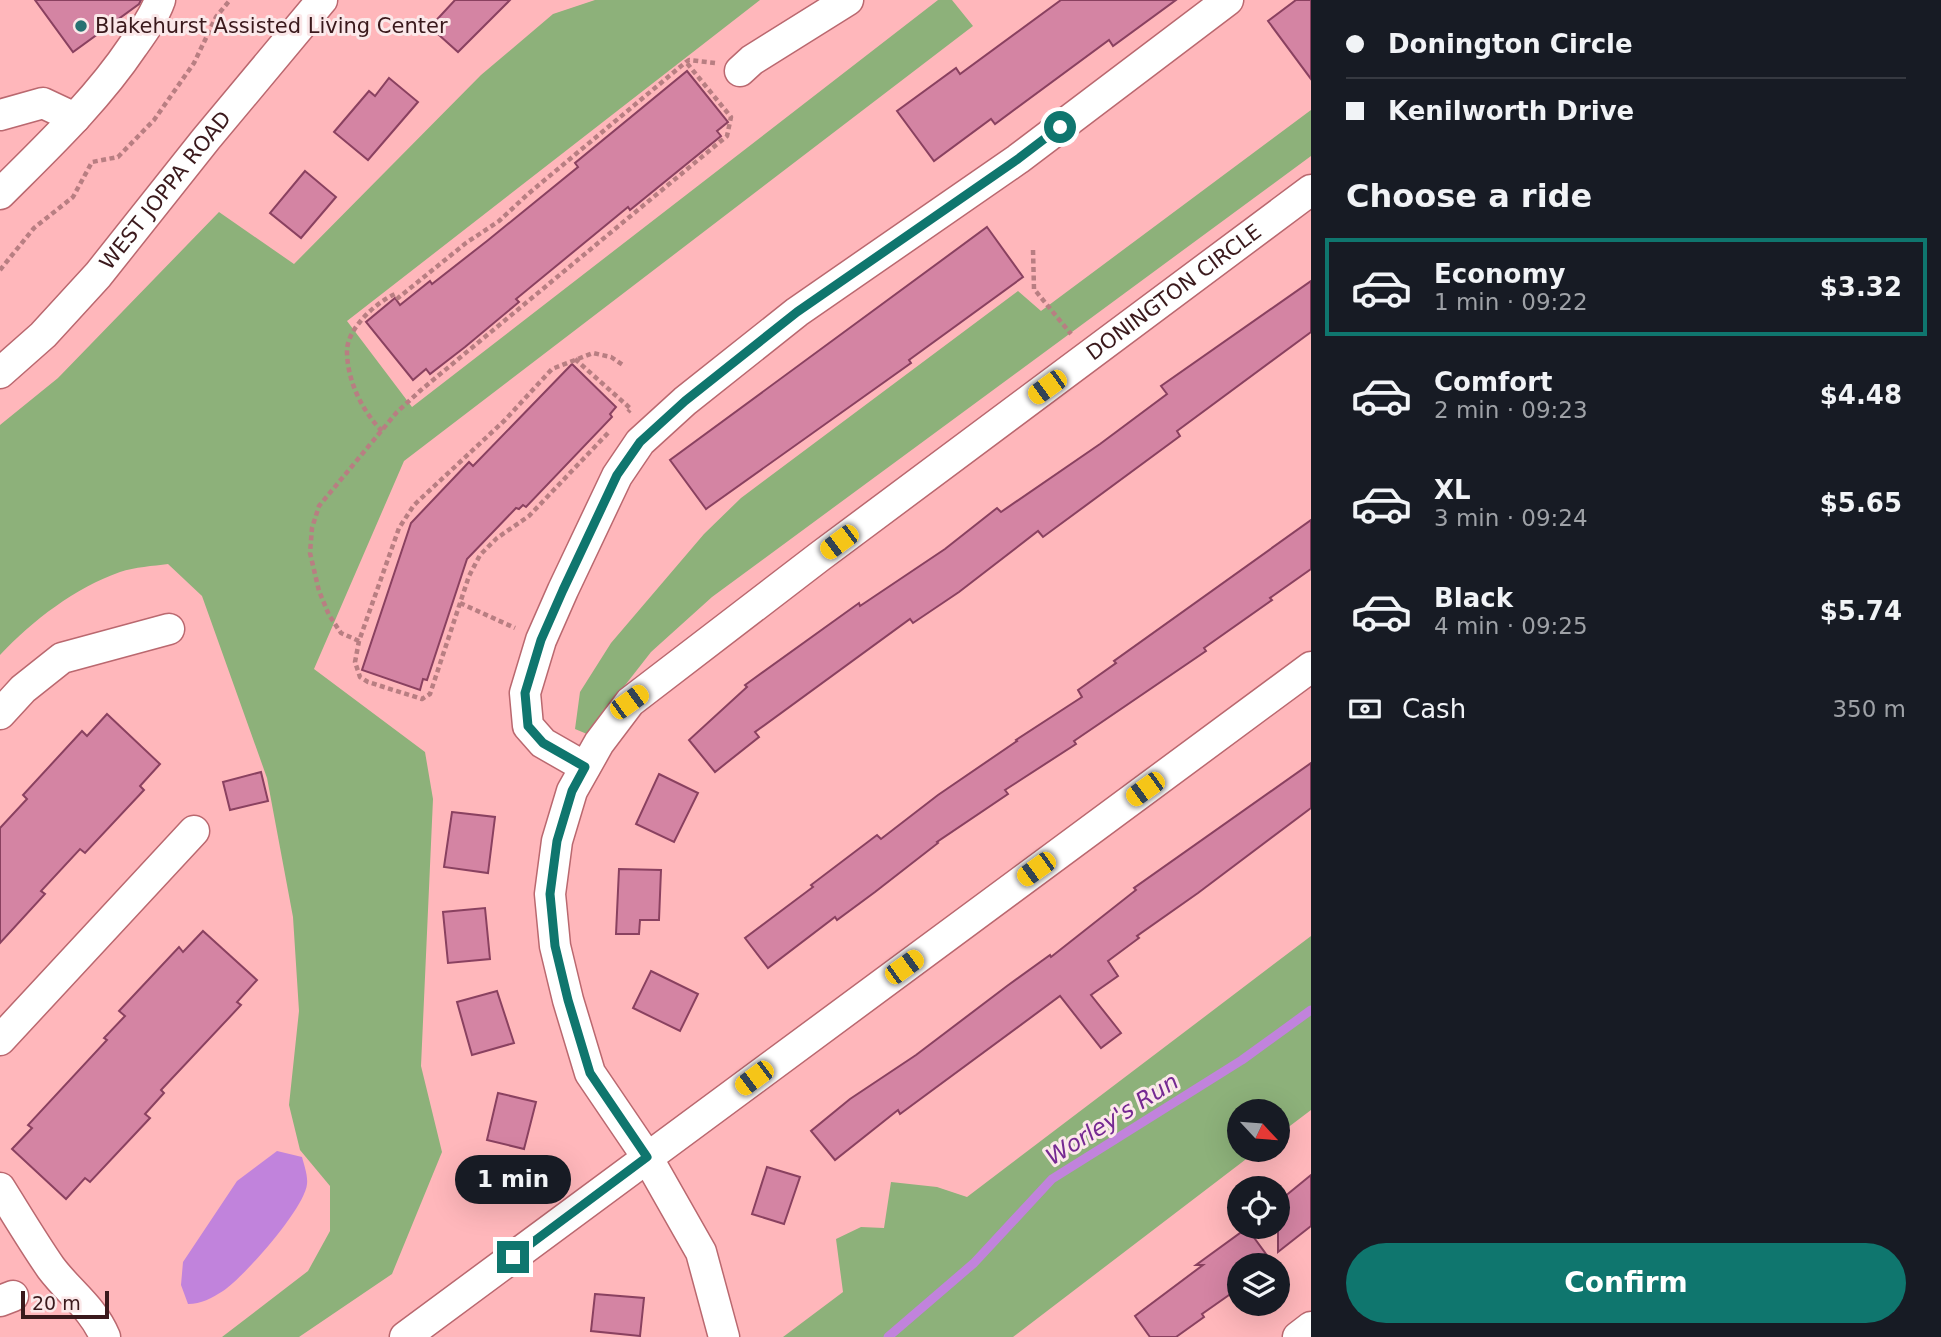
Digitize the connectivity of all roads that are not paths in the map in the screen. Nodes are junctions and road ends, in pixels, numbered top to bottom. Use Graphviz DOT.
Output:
graph roads {
  1 [pos="160,0"];
  2 [pos="321,0"];
  3 [pos="848,0"];
  4 [pos="1228,0"];
  5 [pos="740,71"];
  6 [pos="0,115"];
  7 [pos="75,118"];
  8 [pos="1311,190"];
  9 [pos="0,194"];
  10 [pos="0,373"];
  11 [pos="169,629"];
  12 [pos="1311,667"];
  13 [pos="0,714"];
  14 [pos="585,767"];
  15 [pos="194,831"];
  16 [pos="0,1040"];
  17 [pos="647,1157"];
  18 [pos="0,1188"];
  19 [pos="1311,1327"];
  20 [pos="105,1337"];
  21 [pos="405,1337"];
  22 [pos="724,1337"];
  23 [pos="1298,1337"];
  1 -- 7 [label="street"];
  2 -- 10 [label="street, WEST JOPPA ROAD"];
  3 -- 5 [label="street"];
  4 -- 14 [label="street"];
  6 -- 7 [label="street"];
  7 -- 9 [label="street"];
  8 -- 14 [label="street, DONINGTON CIRCLE"];
  11 -- 13 [label="street"];
  12 -- 17 [label="street"];
  14 -- 17 [label="street, DONINGTON CIRCLE"];
  15 -- 16 [label="street"];
  17 -- 21 [label="street"];
  17 -- 22 [label="street, DONINGTON CIRCLE"];
  18 -- 20 [label="street"];
  19 -- 23 [label="street"];
}
